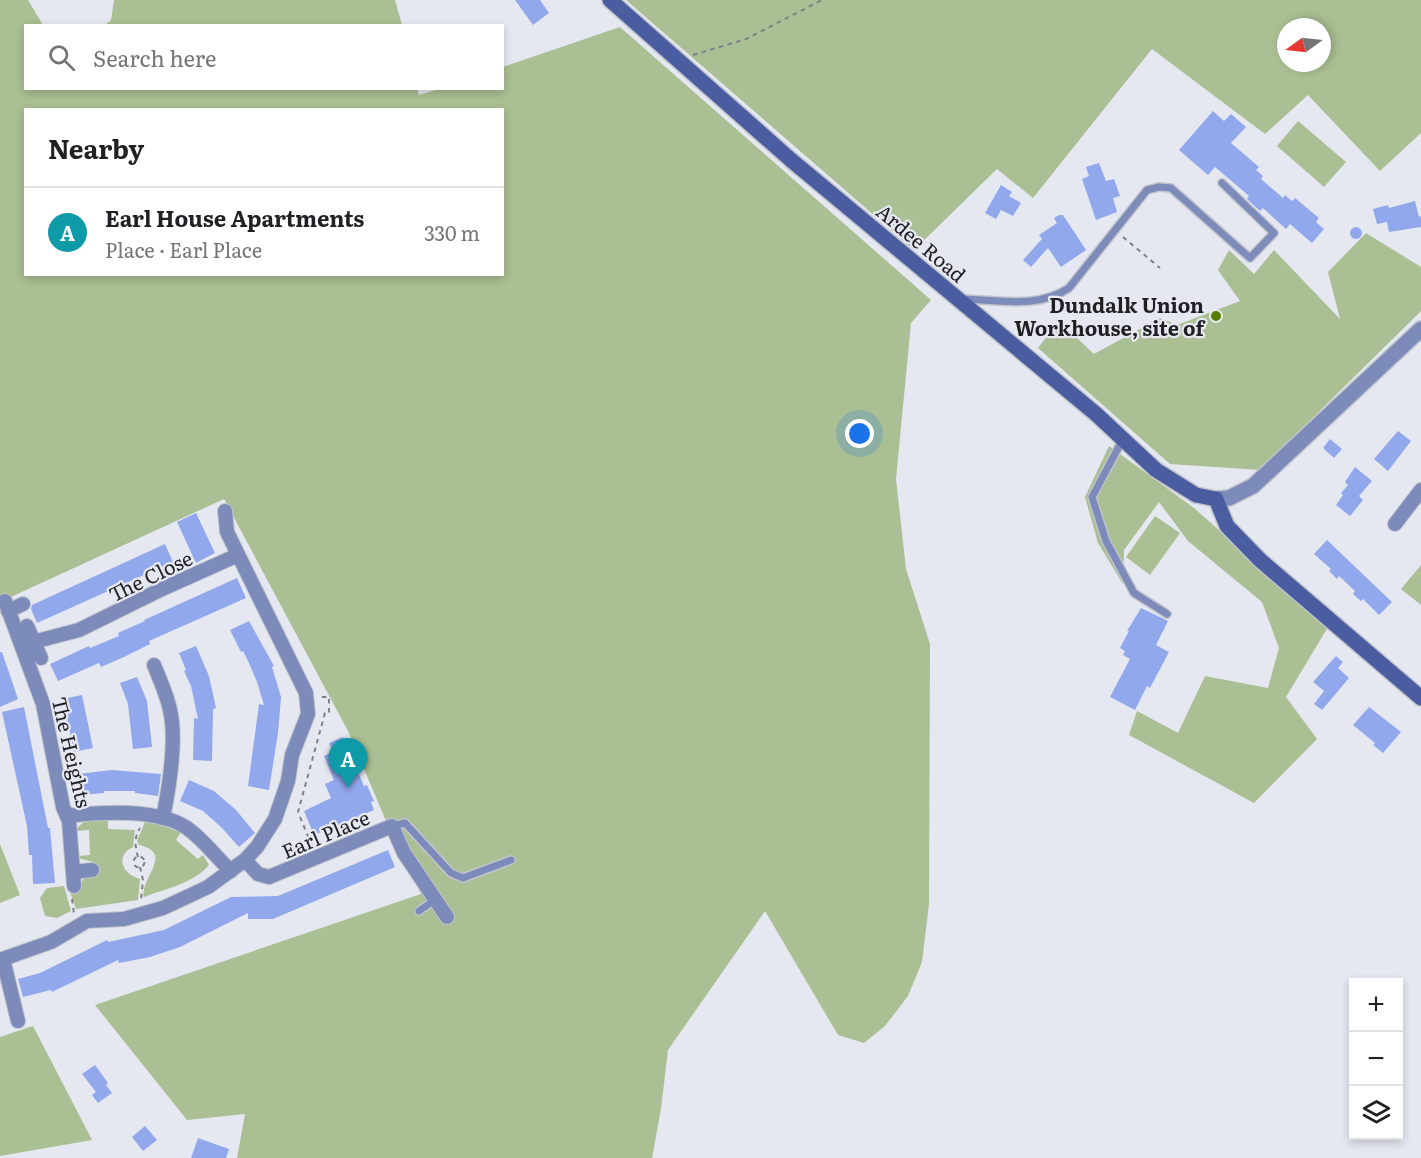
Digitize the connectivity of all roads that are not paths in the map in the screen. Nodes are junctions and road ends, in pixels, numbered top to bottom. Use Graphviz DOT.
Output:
graph roads {
  1 [pos="610,0"];
  2 [pos="1222,183"];
  3 [pos="956,299"];
  4 [pos="1421,329"];
  5 [pos="1123,439"];
  6 [pos="1421,490"];
  7 [pos="1216,500"];
  8 [pos="225,511"];
  9 [pos="1395,524"];
  10 [pos="238,555"];
  11 [pos="23,604"];
  12 [pos="1167,614"];
  13 [pos="27,626"];
  14 [pos="33,642"];
  15 [pos="41,658"];
  16 [pos="154,665"];
  17 [pos="1421,698"];
  18 [pos="67,816"];
  19 [pos="163,818"];
  20 [pos="392,826"];
  21 [pos="245,860"];
  22 [pos="511,860"];
  23 [pos="92,870"];
  24 [pos="231,871"];
  25 [pos="73,872"];
  26 [pos="74,886"];
  27 [pos="436,899"];
  28 [pos="419,911"];
  29 [pos="447,917"];
  30 [pos="2,959"];
  31 [pos="18,1021"];
  1 -- 3 [label="main road, Ardee Road"];
  2 -- 3 [label="lane"];
  3 -- 5 [label="main road, Ardee Road"];
  4 -- 7 [label="street"];
  5 -- 7 [label="main road, Ardee Road"];
  5 -- 12 [label="lane"];
  6 -- 9 [label="street"];
  7 -- 17 [label="main road"];
  8 -- 10 [label="street"];
  10 -- 14 [label="street, The Close"];
  10 -- 21 [label="street"];
  11 -- 18 [label="street, The Heights"];
  13 -- 14 [label="street"];
  14 -- 15 [label="street"];
  16 -- 19 [label="street"];
  18 -- 19 [label="street"];
  18 -- 25 [label="street, The Heights"];
  19 -- 24 [label="street"];
  20 -- 21 [label="street, Earl Place"];
  20 -- 22 [label="lane"];
  20 -- 27 [label="street, Earl Place"];
  21 -- 24 [label="street"];
  23 -- 25 [label="street"];
  24 -- 30 [label="street"];
  25 -- 26 [label="street, The Heights"];
  27 -- 28 [label="lane"];
  27 -- 29 [label="street, Earl Place"];
  30 -- 31 [label="street"];
}
